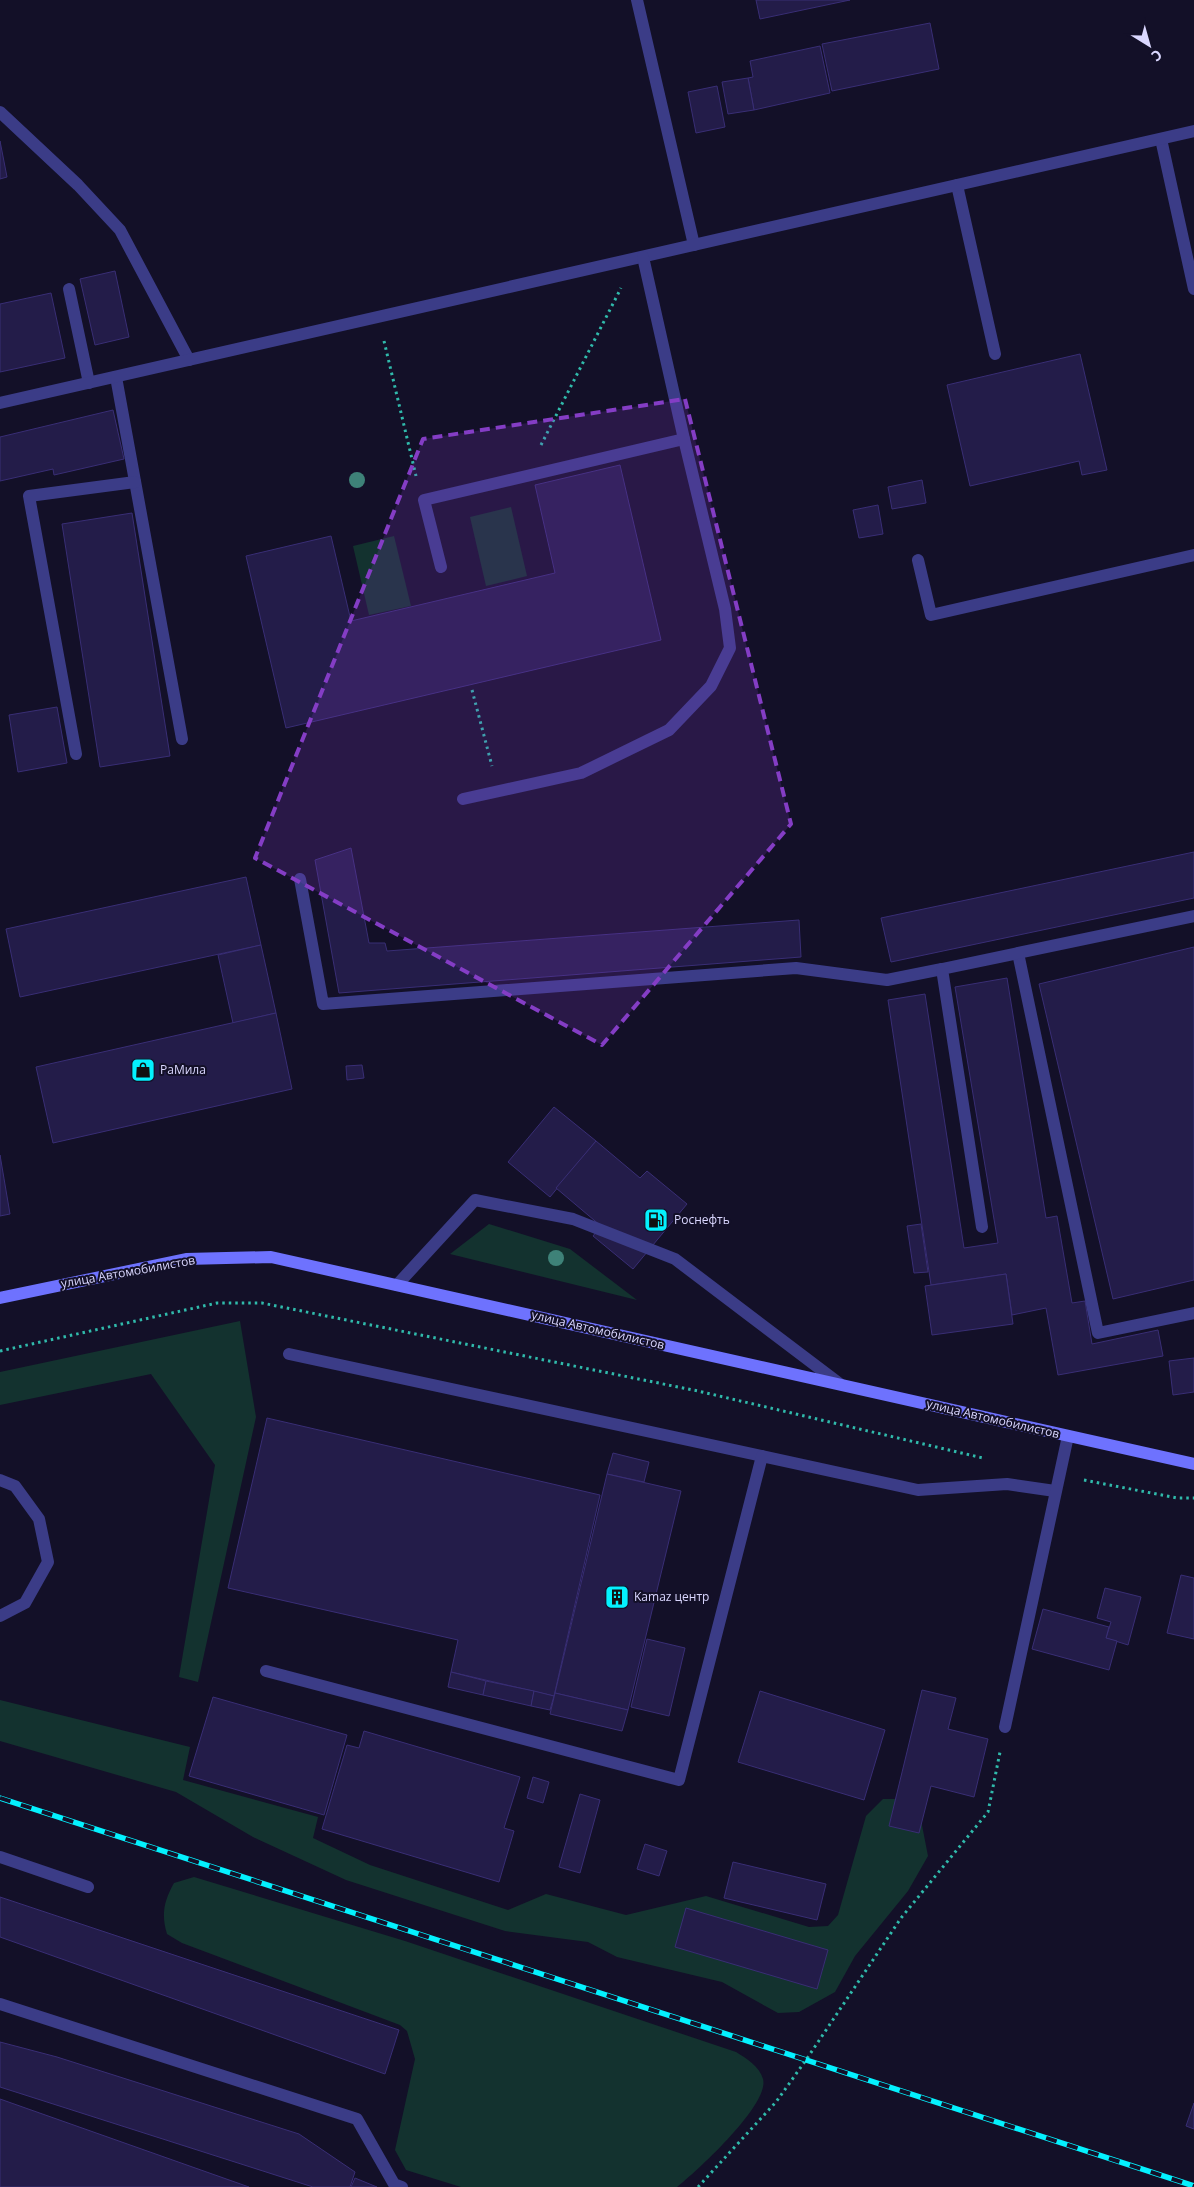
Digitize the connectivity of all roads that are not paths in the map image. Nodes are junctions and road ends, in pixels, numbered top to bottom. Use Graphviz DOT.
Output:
graph roads {
  1 [pos="637,0"];
  2 [pos="0,112"];
  3 [pos="1194,132"];
  4 [pos="1160,139"];
  5 [pos="957,185"];
  6 [pos="694,245"];
  7 [pos="640,258"];
  8 [pos="68,289"];
  9 [pos="1194,289"];
  10 [pos="994,354"];
  11 [pos="189,360"];
  12 [pos="116,377"];
  13 [pos="89,383"];
  14 [pos="0,403"];
  15 [pos="684,439"];
  16 [pos="135,482"];
  17 [pos="1194,555"];
  18 [pos="918,560"];
  19 [pos="441,567"];
  20 [pos="182,739"];
  21 [pos="76,754"];
  22 [pos="463,799"];
  23 [pos="300,879"];
  24 [pos="1194,916"];
  25 [pos="1018,953"];
  26 [pos="942,969"];
  27 [pos="982,1227"];
  28 [pos="397,1285"];
  29 [pos="0,1298"];
  30 [pos="1194,1313"];
  31 [pos="289,1354"];
  32 [pos="840,1384"];
  33 [pos="1068,1436"];
  34 [pos="762,1456"];
  35 [pos="1194,1464"];
  36 [pos="0,1480"];
  37 [pos="1055,1491"];
  38 [pos="0,1616"];
  39 [pos="266,1671"];
  40 [pos="1006,1727"];
  41 [pos="0,1857"];
  42 [pos="88,1887"];
  43 [pos="0,2004"];
  44 [pos="402,2187"];
  1 -- 6 [label="lane"];
  2 -- 11 [label="lane"];
  3 -- 4 [label="lane"];
  4 -- 5 [label="lane"];
  4 -- 9 [label="lane"];
  5 -- 6 [label="lane"];
  5 -- 10 [label="lane"];
  6 -- 7 [label="lane"];
  7 -- 11 [label="lane"];
  7 -- 15 [label="lane"];
  8 -- 13 [label="lane"];
  11 -- 12 [label="lane"];
  12 -- 13 [label="lane"];
  12 -- 16 [label="lane"];
  13 -- 14 [label="lane"];
  15 -- 19 [label="lane"];
  15 -- 22 [label="lane"];
  16 -- 20 [label="lane"];
  16 -- 21 [label="lane"];
  17 -- 18 [label="lane"];
  23 -- 26 [label="lane"];
  24 -- 25 [label="lane"];
  25 -- 26 [label="lane"];
  25 -- 30 [label="lane"];
  26 -- 27 [label="lane"];
  28 -- 29 [label="street, улица Автомобилистов"];
  28 -- 32 [label="street, улица Автомобилистов"];
  28 -- 32 [label="lane"];
  31 -- 34 [label="lane"];
  32 -- 33 [label="street, улица Автомобилистов"];
  33 -- 35 [label="street, улица Автомобилистов"];
  33 -- 37 [label="lane"];
  34 -- 37 [label="lane"];
  34 -- 39 [label="lane"];
  36 -- 38 [label="lane"];
  37 -- 40 [label="lane"];
  41 -- 42 [label="lane"];
  43 -- 44 [label="lane"];
}
